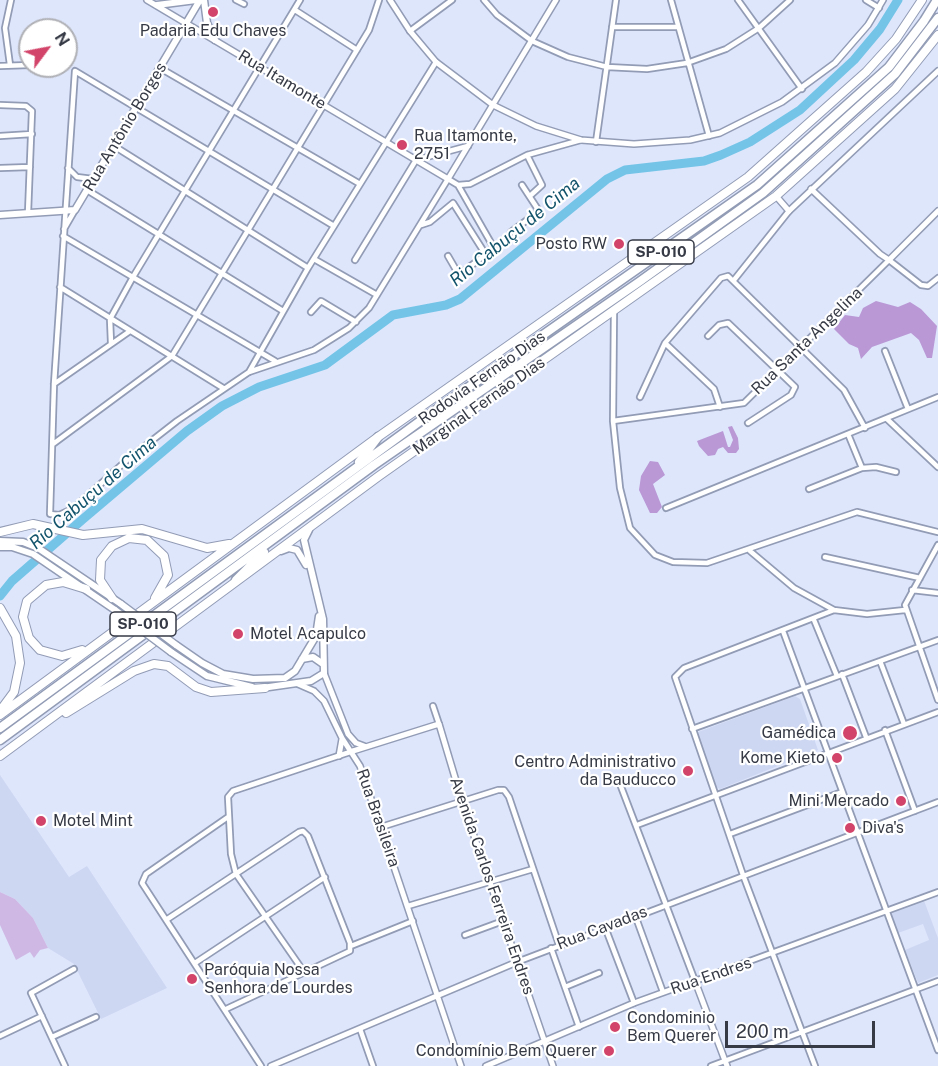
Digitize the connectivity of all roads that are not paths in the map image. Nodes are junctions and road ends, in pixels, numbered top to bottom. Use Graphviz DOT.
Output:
graph roads {
  1 [pos="11,0"];
  2 [pos="147,0"];
  3 [pos="200,0"];
  4 [pos="236,0"];
  5 [pos="300,0"];
  6 [pos="379,0"];
  7 [pos="390,0"];
  8 [pos="452,0"];
  9 [pos="484,0"];
  10 [pos="556,0"];
  11 [pos="616,0"];
  12 [pos="671,0"];
  13 [pos="738,0"];
  14 [pos="790,0"];
  15 [pos="866,0"];
  16 [pos="883,0"];
  17 [pos="922,0"];
  18 [pos="937,0"];
  19 [pos="244,4"];
  20 [pos="157,6"];
  21 [pos="879,8"];
  22 [pos="295,10"];
  23 [pos="3,16"];
  24 [pos="938,18"];
  25 [pos="187,23"];
  26 [pos="612,27"];
  27 [pos="677,27"];
  28 [pos="759,28"];
  29 [pos="410,31"];
  30 [pos="938,35"];
  31 [pos="215,40"];
  32 [pos="532,41"];
  33 [pos="357,50"];
  34 [pos="436,62"];
  35 [pos="687,63"];
  36 [pos="10,65"];
  37 [pos="18,65"];
  38 [pos="0,66"];
  39 [pos="260,67"];
  40 [pos="607,67"];
  41 [pos="160,68"];
  42 [pos="938,71"];
  43 [pos="802,89"];
  44 [pos="0,105"];
  45 [pos="324,105"];
  46 [pos="493,105"];
  47 [pos="137,106"];
  48 [pos="232,111"];
  49 [pos="32,134"];
  50 [pos="0,136"];
  51 [pos="709,136"];
  52 [pos="581,140"];
  53 [pos="386,142"];
  54 [pos="596,142"];
  55 [pos="114,146"];
  56 [pos="468,146"];
  57 [pos="298,148"];
  58 [pos="210,150"];
  59 [pos="527,155"];
  60 [pos="416,160"];
  61 [pos="30,166"];
  62 [pos="0,168"];
  63 [pos="68,168"];
  64 [pos="93,179"];
  65 [pos="448,179"];
  66 [pos="360,184"];
  67 [pos="458,185"];
  68 [pos="522,185"];
  69 [pos="273,189"];
  70 [pos="811,189"];
  71 [pos="87,190"];
  72 [pos="184,190"];
  73 [pos="531,195"];
  74 [pos="776,196"];
  75 [pos="75,210"];
  76 [pos="65,211"];
  77 [pos="789,211"];
  78 [pos="938,211"];
  79 [pos="28,213"];
  80 [pos="1,214"];
  81 [pos="420,225"];
  82 [pos="334,226"];
  83 [pos="249,230"];
  84 [pos="511,232"];
  85 [pos="63,233"];
  86 [pos="159,234"];
  87 [pos="486,255"];
  88 [pos="448,256"];
  89 [pos="314,259"];
  90 [pos="355,260"];
  91 [pos="889,260"];
  92 [pos="308,268"];
  93 [pos="222,274"];
  94 [pos="133,277"];
  95 [pos="938,278"];
  96 [pos="733,279"];
  97 [pos="60,287"];
  98 [pos="377,295"];
  99 [pos="614,310"];
  100 [pos="283,311"];
  101 [pos="311,312"];
  102 [pos="198,315"];
  103 [pos="110,319"];
  104 [pos="601,320"];
  105 [pos="356,322"];
  106 [pos="612,328"];
  107 [pos="130,331"];
  108 [pos="708,336"];
  109 [pos="665,343"];
  110 [pos="111,344"];
  111 [pos="802,347"];
  112 [pos="885,351"];
  113 [pos="260,353"];
  114 [pos="172,356"];
  115 [pos="276,362"];
  116 [pos="778,370"];
  117 [pos="249,372"];
  118 [pos="54,384"];
  119 [pos="223,388"];
  120 [pos="640,397"];
  121 [pos="938,397"];
  122 [pos="720,407"];
  123 [pos="908,409"];
  124 [pos="886,419"];
  125 [pos="614,421"];
  126 [pos="748,423"];
  127 [pos="865,428"];
  128 [pos="848,434"];
  129 [pos="378,437"];
  130 [pos="52,445"];
  131 [pos="938,467"];
  132 [pos="862,468"];
  133 [pos="354,470"];
  134 [pos="896,471"];
  135 [pos="809,489"];
  136 [pos="666,508"];
  137 [pos="314,523"];
  138 [pos="0,532"];
  139 [pos="284,532"];
  140 [pos="938,532"];
  141 [pos="0,541"];
  142 [pos="236,542"];
  143 [pos="938,545"];
  144 [pos="0,547"];
  145 [pos="750,550"];
  146 [pos="270,556"];
  147 [pos="825,557"];
  148 [pos="920,578"];
  149 [pos="236,580"];
  150 [pos="86,589"];
  151 [pos="912,590"];
  152 [pos="938,593"];
  153 [pos="112,598"];
  154 [pos="149,606"];
  155 [pos="834,610"];
  156 [pos="905,610"];
  157 [pos="2,611"];
  158 [pos="814,620"];
  159 [pos="783,631"];
  160 [pos="938,640"];
  161 [pos="98,644"];
  162 [pos="919,646"];
  163 [pos="302,659"];
  164 [pos="880,661"];
  165 [pos="323,664"];
  166 [pos="324,672"];
  167 [pos="839,675"];
  168 [pos="298,684"];
  169 [pos="265,688"];
  170 [pos="804,689"];
  171 [pos="938,700"];
  172 [pos="434,706"];
  173 [pos="938,712"];
  174 [pos="0,713"];
  175 [pos="51,719"];
  176 [pos="439,724"];
  177 [pos="904,724"];
  178 [pos="0,728"];
  179 [pos="692,729"];
  180 [pos="885,730"];
  181 [pos="866,737"];
  182 [pos="342,738"];
  183 [pos="0,740"];
  184 [pos="365,746"];
  185 [pos="353,751"];
  186 [pos="826,752"];
  187 [pos="0,756"];
  188 [pos="339,756"];
  189 [pos="620,784"];
  190 [pos="842,792"];
  191 [pos="716,794"];
  192 [pos="462,801"];
  193 [pos="938,802"];
  194 [pos="915,811"];
  195 [pos="228,817"];
  196 [pos="637,825"];
  197 [pos="381,827"];
  198 [pos="856,832"];
  199 [pos="730,834"];
  200 [pos="533,869"];
  201 [pos="236,874"];
  202 [pos="743,875"];
  203 [pos="325,877"];
  204 [pos="490,882"];
  205 [pos="938,892"];
  206 [pos="666,903"];
  207 [pos="408,906"];
  208 [pos="887,911"];
  209 [pos="635,915"];
  210 [pos="267,916"];
  211 [pos="166,920"];
  212 [pos="413,921"];
  213 [pos="503,921"];
  214 [pos="605,927"];
  215 [pos="465,935"];
  216 [pos="559,945"];
  217 [pos="351,946"];
  218 [pos="551,948"];
  219 [pos="773,954"];
  220 [pos="517,962"];
  221 [pos="195,963"];
  222 [pos="74,969"];
  223 [pos="304,972"];
  224 [pos="599,973"];
  225 [pos="695,981"];
  226 [pos="938,981"];
  227 [pos="565,987"];
  228 [pos="916,988"];
  229 [pos="663,992"];
  230 [pos="437,995"];
  231 [pos="634,1003"];
  232 [pos="226,1009"];
  233 [pos="42,1016"];
  234 [pos="96,1017"];
  235 [pos="579,1027"];
  236 [pos="360,1029"];
  237 [pos="802,1031"];
  238 [pos="0,1036"];
  239 [pos="52,1037"];
  240 [pos="545,1042"];
  241 [pos="938,1050"];
  242 [pos="286,1063"];
  243 [pos="726,1063"];
  244 [pos="63,1065"];
  245 [pos="261,1066"];
  246 [pos="271,1066"];
  247 [pos="373,1066"];
  248 [pos="461,1066"];
  249 [pos="486,1066"];
  250 [pos="553,1066"];
  251 [pos="711,1066"];
  252 [pos="815,1066"];
  1 -- 23 [label="street"];
  2 -- 20 [label="street, Rua Itamonte"];
  3 -- 20 [label="main road"];
  3 -- 25 [label="main road, Rua Antônio Borges"];
  3 -- 31 [label="main road"];
  4 -- 19 [label="street"];
  5 -- 22 [label="street"];
  6 -- 33 [label="street"];
  7 -- 29 [label="street"];
  8 -- 29 [label="street"];
  9 -- 32 [label="street"];
  10 -- 32 [label="street"];
  11 -- 26 [label="street"];
  12 -- 27 [label="street"];
  13 -- 28 [label="street"];
  14 -- 28 [label="street"];
  15 -- 21 [label="street"];
  16 -- 21 [label="street"];
  17 -- 129 [label="highway, Marginal Fernão Dias / SP-010"];
  18 -- 133 [label="highway, Rodovia Fernão Dias / SP-010"];
  20 -- 25 [label="street, Rua Itamonte"];
  21 -- 43 [label="street"];
  22 -- 33 [label="street"];
  22 -- 39 [label="street"];
  23 -- 36 [label="street"];
  24 -- 139 [label="highway, Rodovia Fernão Dias / SP-010"];
  25 -- 31 [label="street, Rua Itamonte"];
  25 -- 41 [label="main road, Rua Antônio Borges"];
  26 -- 27 [label="street"];
  26 -- 40 [label="street"];
  27 -- 35 [label="street"];
  28 -- 35 [label="street"];
  28 -- 43 [label="street"];
  29 -- 34 [label="street"];
  30 -- 74 [label="highway, Marginal Fernão Dias / SP-010"];
  31 -- 39 [label="street, Rua Itamonte"];
  32 -- 40 [label="street"];
  32 -- 46 [label="street"];
  33 -- 45 [label="street"];
  34 -- 46 [label="street"];
  34 -- 53 [label="street"];
  35 -- 40 [label="street"];
  35 -- 51 [label="street"];
  36 -- 37 [label="street"];
  36 -- 38 [label="street"];
  39 -- 45 [label="street, Rua Itamonte"];
  39 -- 48 [label="street"];
  40 -- 54 [label="street"];
  41 -- 47 [label="main road, Rua Antônio Borges"];
  41 -- 48 [label="street"];
  42 -- 70 [label="street"];
  43 -- 51 [label="street"];
  44 -- 49 [label="street"];
  45 -- 53 [label="street, Rua Itamonte"];
  45 -- 57 [label="street"];
  46 -- 52 [label="street"];
  46 -- 56 [label="street"];
  47 -- 55 [label="main road, Rua Antônio Borges"];
  47 -- 58 [label="street"];
  47 -- 63 [label="street"];
  48 -- 57 [label="street"];
  48 -- 58 [label="street"];
  49 -- 50 [label="street"];
  49 -- 61 [label="street"];
  51 -- 54 [label="street"];
  52 -- 54 [label="street"];
  52 -- 59 [label="street"];
  53 -- 60 [label="street, Rua Itamonte"];
  53 -- 66 [label="street"];
  55 -- 64 [label="main road, Rua Antônio Borges"];
  55 -- 72 [label="street"];
  56 -- 60 [label="street"];
  56 -- 65 [label="street"];
  57 -- 66 [label="street"];
  57 -- 69 [label="street"];
  58 -- 69 [label="street"];
  58 -- 72 [label="street"];
  59 -- 67 [label="street"];
  59 -- 73 [label="street"];
  60 -- 65 [label="street, Rua Itamonte"];
  60 -- 90 [label="street"];
  61 -- 62 [label="street"];
  61 -- 79 [label="street"];
  63 -- 64 [label="street"];
  63 -- 76 [label="street"];
  64 -- 71 [label="main road, Rua Antônio Borges"];
  65 -- 67 [label="street"];
  65 -- 81 [label="street"];
  66 -- 82 [label="street"];
  67 -- 87 [label="street"];
  68 -- 73 [label="street"];
  69 -- 82 [label="street"];
  69 -- 83 [label="street"];
  70 -- 77 [label="street"];
  70 -- 91 [label="street"];
  71 -- 75 [label="main road, Rua Antônio Borges"];
  71 -- 86 [label="street"];
  72 -- 83 [label="street"];
  72 -- 86 [label="street"];
  73 -- 84 [label="street"];
  74 -- 77 [label="street"];
  74 -- 99 [label="highway, Marginal Fernão Dias / SP-010"];
  75 -- 76 [label="main road"];
  75 -- 85 [label="street, Rua Antônio Borges"];
  76 -- 79 [label="main road"];
  76 -- 85 [label="street"];
  77 -- 96 [label="street"];
  78 -- 91 [label="street, Rua Santa Angelina"];
  79 -- 80 [label="main road"];
  81 -- 87 [label="street"];
  81 -- 98 [label="street"];
  82 -- 89 [label="street"];
  83 -- 92 [label="street"];
  83 -- 93 [label="street"];
  85 -- 94 [label="street"];
  85 -- 97 [label="street"];
  86 -- 93 [label="street"];
  86 -- 94 [label="street"];
  87 -- 88 [label="street"];
  89 -- 92 [label="street"];
  89 -- 98 [label="street"];
  91 -- 95 [label="street"];
  91 -- 111 [label="street, Rua Santa Angelina"];
  92 -- 100 [label="street"];
  93 -- 100 [label="street"];
  93 -- 102 [label="street"];
  94 -- 102 [label="street"];
  94 -- 103 [label="street"];
  96 -- 109 [label="street"];
  96 -- 111 [label="street"];
  97 -- 103 [label="street"];
  97 -- 118 [label="street"];
  98 -- 105 [label="street"];
  99 -- 104 [label="highway, Marginal Fernão Dias / SP-010"];
  99 -- 106 [label="street"];
  100 -- 113 [label="street"];
  101 -- 105 [label="street"];
  102 -- 113 [label="street"];
  102 -- 114 [label="street"];
  103 -- 107 [label="street"];
  103 -- 110 [label="street"];
  104 -- 106 [label="street"];
  104 -- 137 [label="highway, Marginal Fernão Dias / SP-010"];
  105 -- 115 [label="street"];
  106 -- 125 [label="street"];
  107 -- 110 [label="street"];
  107 -- 114 [label="street"];
  108 -- 116 [label="street"];
  109 -- 120 [label="street"];
  109 -- 122 [label="street"];
  110 -- 118 [label="street"];
  111 -- 116 [label="street, Rua Santa Angelina"];
  111 -- 127 [label="street"];
  112 -- 123 [label="street"];
  113 -- 115 [label="street"];
  113 -- 117 [label="street"];
  114 -- 119 [label="street"];
  114 -- 130 [label="street"];
  115 -- 117 [label="street"];
  116 -- 122 [label="street, Rua Santa Angelina"];
  116 -- 126 [label="street"];
  117 -- 119 [label="street"];
  118 -- 130 [label="street"];
  119 -- 130 [label="street"];
  121 -- 123 [label="street"];
  122 -- 125 [label="street, Rua Santa Angelina"];
  123 -- 124 [label="street"];
  124 -- 127 [label="street"];
  124 -- 131 [label="street"];
  125 -- 145 [label="street"];
  127 -- 128 [label="street"];
  128 -- 132 [label="street"];
  128 -- 136 [label="street"];
  129 -- 133 [label="highway"];
  129 -- 142 [label="highway, Marginal Fernão Dias / SP-010"];
  132 -- 134 [label="street"];
  132 -- 135 [label="street"];
  133 -- 178 [label="highway, Rodovia Fernão Dias / SP-010"];
  137 -- 146 [label="highway, Marginal Fernão Dias / SP-010"];
  137 -- 165 [label="main road, Rua Brasileira"];
  138 -- 142 [label="highway"];
  139 -- 149 [label="highway"];
  139 -- 183 [label="highway, Rodovia Fernão Dias / SP-010"];
  140 -- 145 [label="street"];
  141 -- 153 [label="main road"];
  142 -- 154 [label="highway, Marginal Fernão Dias / SP-010"];
  143 -- 148 [label="street"];
  144 -- 150 [label="main road"];
  145 -- 155 [label="street"];
  146 -- 149 [label="highway, Marginal Fernão Dias / SP-010"];
  146 -- 163 [label="main road"];
  147 -- 148 [label="street"];
  148 -- 151 [label="street"];
  149 -- 175 [label="highway, Marginal Fernão Dias / SP-010"];
  150 -- 161 [label="highway"];
  150 -- 169 [label="main road, bridge"];
  151 -- 152 [label="street"];
  151 -- 156 [label="street"];
  153 -- 154 [label="highway"];
  153 -- 163 [label="main road, bridge"];
  154 -- 161 [label="highway, Marginal Fernão Dias / SP-010"];
  155 -- 156 [label="street"];
  155 -- 158 [label="street"];
  156 -- 162 [label="street"];
  157 -- 174 [label="highway"];
  158 -- 159 [label="street"];
  158 -- 167 [label="street"];
  159 -- 170 [label="street"];
  159 -- 179 [label="street"];
  160 -- 162 [label="street"];
  161 -- 174 [label="highway, Marginal Fernão Dias / SP-010"];
  162 -- 164 [label="street"];
  162 -- 171 [label="street"];
  163 -- 165 [label="main road"];
  164 -- 167 [label="street"];
  164 -- 177 [label="street"];
  165 -- 166 [label="main road, Rua Brasileira"];
  166 -- 168 [label="main road"];
  166 -- 184 [label="street, Rua Brasileira"];
  167 -- 170 [label="street"];
  167 -- 181 [label="street"];
  168 -- 169 [label="main road"];
  168 -- 182 [label="street, Rua Brasileira"];
  169 -- 175 [label="highway"];
  170 -- 179 [label="street"];
  170 -- 186 [label="street"];
  172 -- 176 [label="street, Avenida Carlos Ferreira Endres"];
  173 -- 177 [label="street"];
  175 -- 187 [label="highway, Marginal Fernão Dias / SP-010"];
  176 -- 184 [label="street"];
  176 -- 192 [label="street, Avenida Carlos Ferreira Endres"];
  177 -- 180 [label="street"];
  179 -- 191 [label="street"];
  180 -- 181 [label="street"];
  180 -- 194 [label="street"];
  181 -- 186 [label="street"];
  182 -- 185 [label="street, Rua Brasileira"];
  182 -- 188 [label="street"];
  184 -- 185 [label="street"];
  185 -- 188 [label="street"];
  185 -- 197 [label="street, Rua Brasileira"];
  186 -- 190 [label="street"];
  186 -- 191 [label="street"];
  188 -- 195 [label="street"];
  189 -- 196 [label="street"];
  190 -- 198 [label="street"];
  190 -- 199 [label="street"];
  191 -- 196 [label="street"];
  191 -- 199 [label="street"];
  192 -- 197 [label="street"];
  192 -- 200 [label="street"];
  192 -- 204 [label="street, Avenida Carlos Ferreira Endres"];
  193 -- 194 [label="street, Rua Cavadas"];
  194 -- 198 [label="street, Rua Cavadas"];
  195 -- 201 [label="street"];
  195 -- 211 [label="street"];
  196 -- 206 [label="street"];
  197 -- 207 [label="street, Rua Brasileira"];
  198 -- 202 [label="street, Rua Cavadas"];
  198 -- 208 [label="street"];
  199 -- 202 [label="street"];
  200 -- 204 [label="street"];
  200 -- 216 [label="street"];
  201 -- 203 [label="street"];
  201 -- 210 [label="street"];
  201 -- 211 [label="street"];
  202 -- 206 [label="street, Rua Cavadas"];
  202 -- 219 [label="street"];
  203 -- 210 [label="street"];
  203 -- 217 [label="street"];
  204 -- 207 [label="street"];
  204 -- 213 [label="street, Avenida Carlos Ferreira Endres"];
  205 -- 208 [label="street, Rua Endres"];
  206 -- 209 [label="street, Rua Cavadas"];
  206 -- 225 [label="street"];
  207 -- 212 [label="street, Rua Brasileira"];
  208 -- 219 [label="street, Rua Endres"];
  208 -- 228 [label="street"];
  209 -- 214 [label="street, Rua Cavadas"];
  209 -- 229 [label="street"];
  210 -- 221 [label="street"];
  210 -- 223 [label="street"];
  211 -- 221 [label="street"];
  212 -- 217 [label="street"];
  212 -- 230 [label="street, Rua Brasileira"];
  213 -- 215 [label="street"];
  213 -- 220 [label="street, Avenida Carlos Ferreira Endres"];
  214 -- 216 [label="street, Rua Cavadas"];
  214 -- 231 [label="street"];
  216 -- 218 [label="street, Rua Cavadas"];
  217 -- 223 [label="street"];
  218 -- 220 [label="street, Rua Cavadas"];
  218 -- 227 [label="street"];
  219 -- 225 [label="street, Rua Endres"];
  219 -- 237 [label="street"];
  220 -- 230 [label="street, Rua Cavadas"];
  220 -- 240 [label="street, Avenida Carlos Ferreira Endres"];
  221 -- 232 [label="street"];
  222 -- 233 [label="street"];
  223 -- 232 [label="street"];
  224 -- 227 [label="street"];
  225 -- 229 [label="street, Rua Endres"];
  225 -- 243 [label="street"];
  226 -- 228 [label="street"];
  227 -- 235 [label="street"];
  228 -- 237 [label="street"];
  228 -- 241 [label="street"];
  229 -- 231 [label="street, Rua Endres"];
  230 -- 236 [label="street, Rua Cavadas"];
  230 -- 248 [label="street, Rua Brasileira"];
  231 -- 235 [label="street, Rua Endres"];
  232 -- 245 [label="street"];
  233 -- 238 [label="street"];
  233 -- 239 [label="street"];
  234 -- 239 [label="street"];
  235 -- 240 [label="street, Rua Endres"];
  236 -- 242 [label="street, Rua Cavadas"];
  236 -- 247 [label="street"];
  237 -- 243 [label="street"];
  237 -- 252 [label="street"];
  239 -- 244 [label="street"];
  240 -- 249 [label="street, Rua Endres"];
  240 -- 250 [label="street, Avenida Carlos Ferreira Endres"];
  242 -- 246 [label="street, Rua Cavadas"];
  243 -- 251 [label="street"];
}
